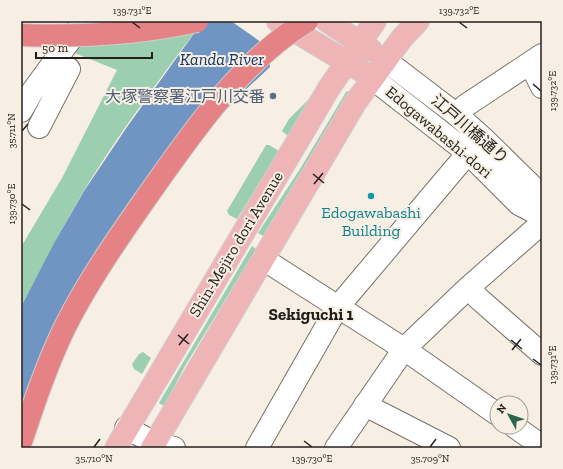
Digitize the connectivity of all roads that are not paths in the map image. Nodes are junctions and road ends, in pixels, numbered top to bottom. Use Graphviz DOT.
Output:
graph roads {
  1 [pos="84,21"];
  2 [pos="197,21"];
  3 [pos="307,21"];
  4 [pos="327,21"];
  5 [pos="375,21"];
  6 [pos="418,21"];
  7 [pos="281,23"];
  8 [pos="21,35"];
  9 [pos="359,42"];
  10 [pos="536,59"];
  11 [pos="386,60"];
  12 [pos="56,61"];
  13 [pos="347,61"];
  14 [pos="372,78"];
  15 [pos="542,87"];
  16 [pos="21,111"];
  17 [pos="457,115"];
  18 [pos="39,127"];
  19 [pos="468,152"];
  20 [pos="542,207"];
  21 [pos="542,216"];
  22 [pos="542,223"];
  23 [pos="263,260"];
  24 [pos="469,287"];
  25 [pos="337,308"];
  26 [pos="404,349"];
  27 [pos="542,354"];
  28 [pos="366,405"];
  29 [pos="489,408"];
  30 [pos="126,428"];
  31 [pos="526,435"];
  32 [pos="21,442"];
  33 [pos="161,446"];
  34 [pos="542,447"];
  35 [pos="116,448"];
  36 [pos="257,448"];
  37 [pos="336,448"];
  38 [pos="449,448"];
  1 -- 12 [label="street"];
  2 -- 8 [label="highway, bridge"];
  3 -- 32 [label="highway, bridge"];
  4 -- 9 [label="main road"];
  5 -- 9 [label="main road, Shin-Mejiro dori Avenue"];
  6 -- 11 [label="main road, Shin-Mejiro dori Avenue"];
  7 -- 13 [label="main road"];
  9 -- 11 [label="main road"];
  9 -- 13 [label="main road, Shin-Mejiro dori Avenue"];
  10 -- 15 [label="street"];
  10 -- 17 [label="street"];
  11 -- 14 [label="main road, Shin-Mejiro dori Avenue"];
  11 -- 17 [label="street, 江戸川橋通り"];
  12 -- 16 [label="street"];
  12 -- 18 [label="street"];
  13 -- 14 [label="main road"];
  13 -- 30 [label="main road, Shin-Mejiro dori Avenue"];
  14 -- 19 [label="street, Edogawabashi-dori"];
  14 -- 23 [label="main road, Shin-Mejiro dori Avenue"];
  17 -- 20 [label="street, 江戸川橋通り"];
  19 -- 21 [label="street, Edogawabashi-dori"];
  19 -- 25 [label="street"];
  22 -- 24 [label="street"];
  23 -- 25 [label="street"];
  23 -- 33 [label="main road, Shin-Mejiro dori Avenue"];
  24 -- 26 [label="street"];
  24 -- 27 [label="street"];
  25 -- 26 [label="street"];
  25 -- 36 [label="street"];
  26 -- 28 [label="street"];
  26 -- 29 [label="street"];
  28 -- 37 [label="street"];
  28 -- 38 [label="street"];
  30 -- 33 [label="street"];
  30 -- 35 [label="main road, Shin-Mejiro dori Avenue"];
  31 -- 34 [label="street"];
}
